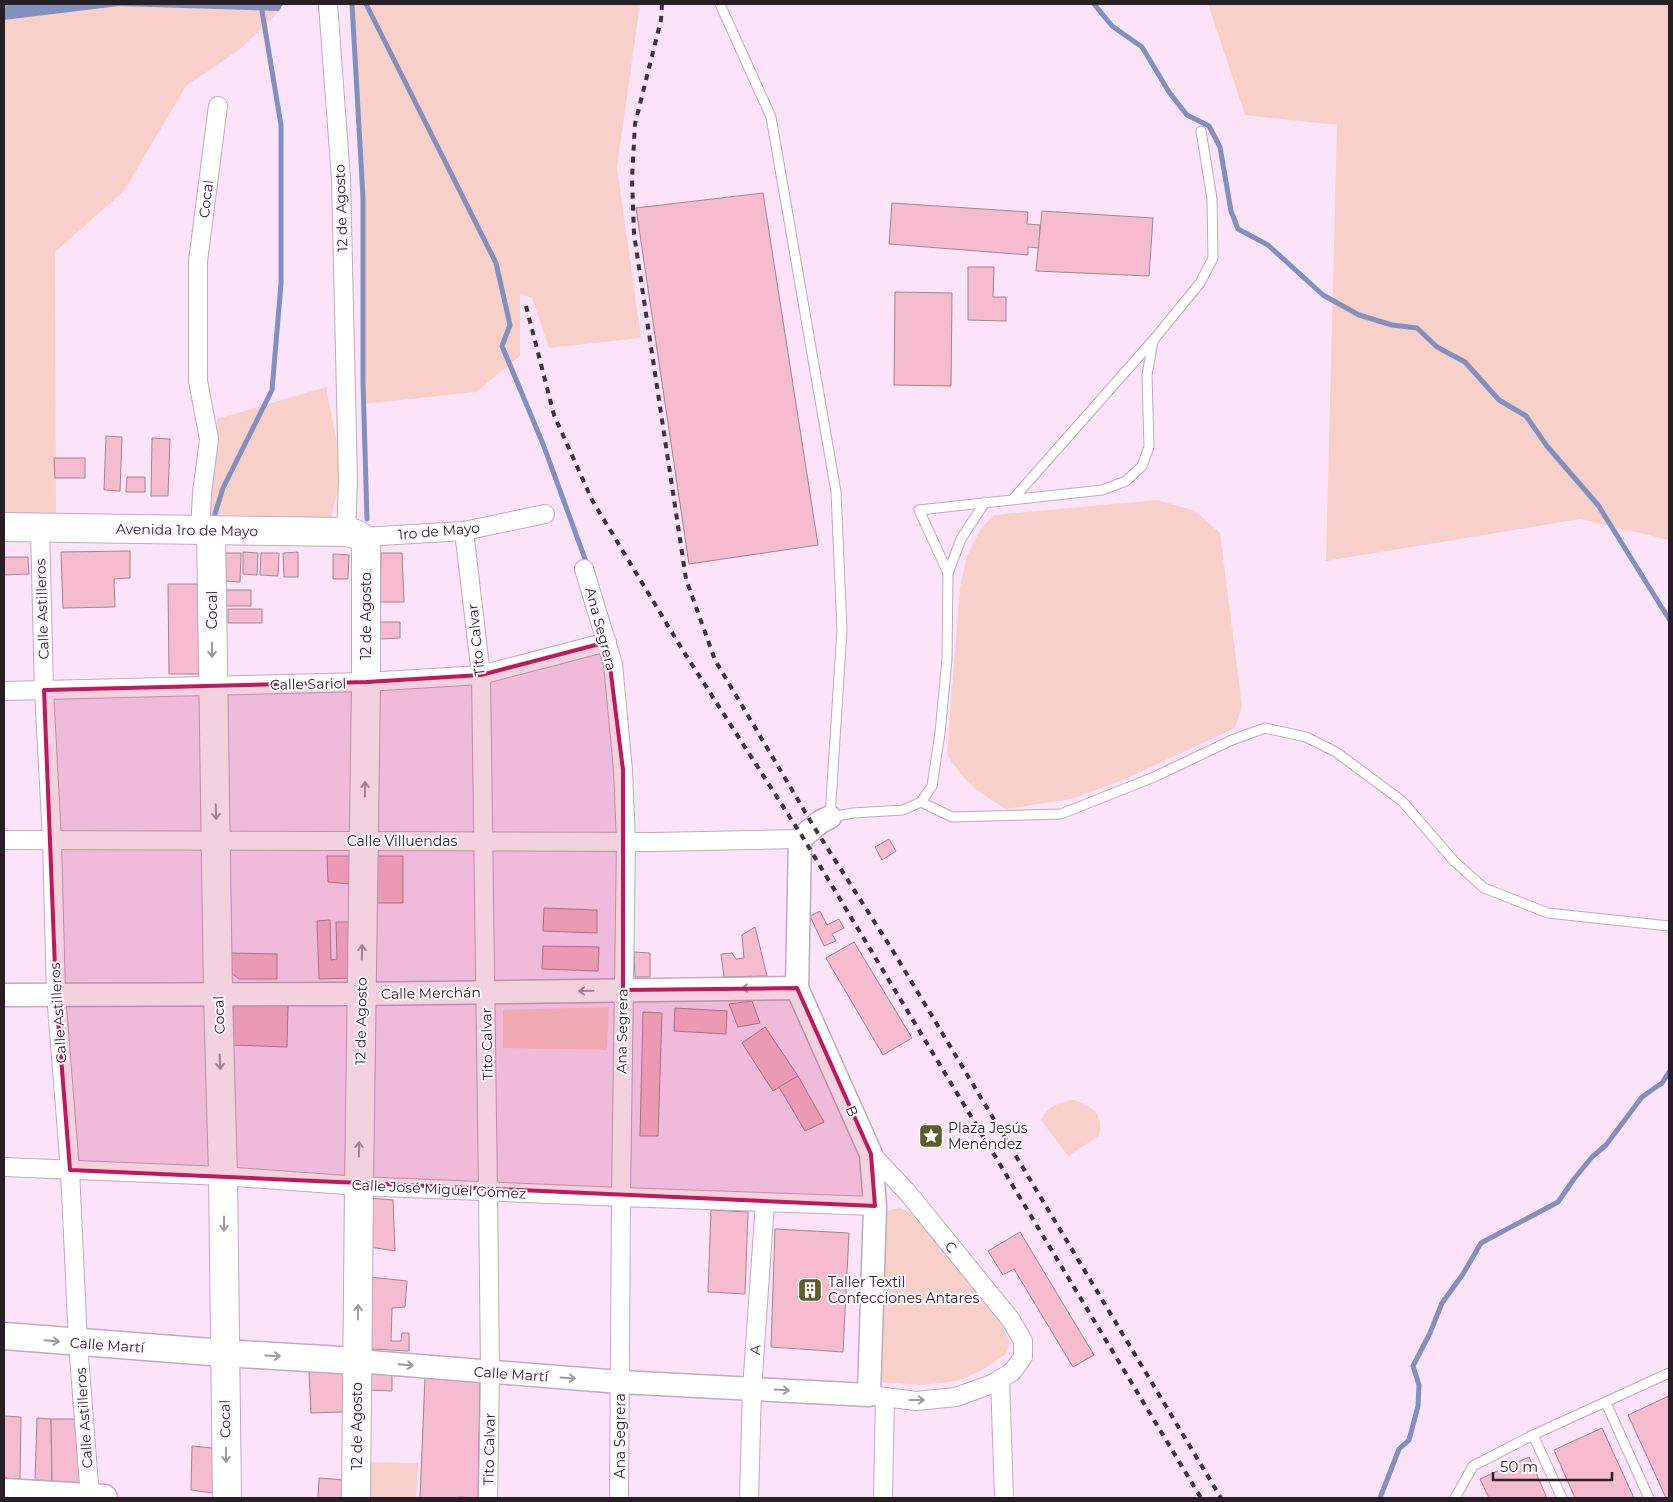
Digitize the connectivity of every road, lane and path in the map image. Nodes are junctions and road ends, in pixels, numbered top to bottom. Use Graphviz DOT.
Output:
graph roads {
  1 [pos="328,4"];
  2 [pos="720,4"];
  3 [pos="218,106"];
  4 [pos="1201,131"];
  5 [pos="1153,341"];
  6 [pos="1013,499"];
  7 [pos="985,502"];
  8 [pos="545,514"];
  9 [pos="4,527"];
  10 [pos="40,528"];
  11 [pos="206,531"];
  12 [pos="464,531"];
  13 [pos="358,537"];
  14 [pos="584,569"];
  15 [pos="948,573"];
  16 [pos="607,642"];
  17 [pos="481,675"];
  18 [pos="366,682"];
  19 [pos="212,686"];
  20 [pos="4,690"];
  21 [pos="44,690"];
  22 [pos="921,802"];
  23 [pos="830,816"];
  24 [pos="801,837"];
  25 [pos="4,840"];
  26 [pos="52,840"];
  27 [pos="216,840"];
  28 [pos="364,841"];
  29 [pos="484,841"];
  30 [pos="626,842"];
  31 [pos="1669,926"];
  32 [pos="797,988"];
  33 [pos="623,990"];
  34 [pos="486,992"];
  35 [pos="56,994"];
  36 [pos="218,994"];
  37 [pos="361,994"];
  38 [pos="4,995"];
  39 [pos="871,1154"];
  40 [pos="4,1167"];
  41 [pos="70,1170"];
  42 [pos="223,1176"];
  43 [pos="359,1186"];
  44 [pos="488,1191"];
  45 [pos="620,1197"];
  46 [pos="765,1202"];
  47 [pos="875,1206"];
  48 [pos="4,1336"];
  49 [pos="78,1343"];
  50 [pos="224,1354"];
  51 [pos="357,1361"];
  52 [pos="490,1372"];
  53 [pos="1669,1373"];
  54 [pos="1006,1375"];
  55 [pos="620,1382"];
  56 [pos="752,1389"];
  57 [pos="877,1396"];
  58 [pos="1606,1403"];
  59 [pos="1533,1435"];
  60 [pos="4,1492"];
  61 [pos="95,1498"];
  62 [pos="227,1498"];
  63 [pos="356,1498"];
  64 [pos="488,1498"];
  65 [pos="619,1498"];
  66 [pos="749,1498"];
  67 [pos="883,1498"];
  68 [pos="1004,1498"];
  69 [pos="1455,1498"];
  70 [pos="1562,1498"];
  71 [pos="1649,1498"];
  1 -- 13 [label="street, 12 de Agosto"];
  2 -- 23 [label="lane"];
  3 -- 11 [label="street, Cocal"];
  4 -- 5 [label="lane"];
  5 -- 6 [label="lane"];
  5 -- 6 [label="lane"];
  6 -- 7 [label="lane"];
  7 -- 15 [label="lane"];
  7 -- 15 [label="lane"];
  8 -- 12 [label="street, 1ro de Mayo"];
  9 -- 10 [label="main road, Avenida 1ro de Mayo"];
  10 -- 11 [label="main road, Avenida 1ro de Mayo"];
  10 -- 21 [label="street, Calle Astilleros"];
  11 -- 13 [label="main road, Avenida 1ro de Mayo"];
  11 -- 19 [label="main road, Cocal, one-way"];
  12 -- 13 [label="street, 1ro de Mayo"];
  12 -- 17 [label="street, Tito Calvar"];
  13 -- 18 [label="main road, 12 de Agosto"];
  14 -- 16 [label="street, Ana Segrera"];
  15 -- 22 [label="lane"];
  16 -- 17 [label="street, Calle Sariol"];
  16 -- 30 [label="street, Ana Segrera"];
  17 -- 18 [label="street, Calle Sariol"];
  17 -- 29 [label="street, Tito Calvar"];
  18 -- 19 [label="street, Calle Sariol"];
  28 -- 18 [label="main road, 12 de Agosto, one-way"];
  19 -- 21 [label="street, Calle Sariol"];
  19 -- 27 [label="main road, Cocal, one-way"];
  20 -- 21 [label="street, Calle Sariol"];
  21 -- 26 [label="street, Calle Astilleros"];
  22 -- 23 [label="lane"];
  22 -- 31 [label="lane"];
  23 -- 24 [label="street"];
  24 -- 30 [label="street, Calle Villuendas"];
  24 -- 32 [label="street, B"];
  25 -- 26 [label="street, Calle Villuendas"];
  26 -- 27 [label="street, Calle Villuendas"];
  26 -- 35 [label="street, Calle Astilleros"];
  27 -- 28 [label="street, Calle Villuendas"];
  27 -- 36 [label="main road, Cocal"];
  28 -- 29 [label="street, Calle Villuendas"];
  37 -- 28 [label="main road, 12 de Agosto, one-way"];
  29 -- 30 [label="street, Calle Villuendas"];
  29 -- 34 [label="street, Tito Calvar"];
  30 -- 33 [label="street, Ana Segrera"];
  32 -- 33 [label="street, Calle Merchán, one-way"];
  32 -- 39 [label="street, B"];
  33 -- 34 [label="street, Calle Merchán, one-way"];
  33 -- 45 [label="street, Ana Segrera"];
  34 -- 37 [label="street, Calle Merchán"];
  34 -- 44 [label="street, Tito Calvar"];
  35 -- 36 [label="street, Calle Merchán"];
  35 -- 38 [label="street, Calle Merchán"];
  35 -- 41 [label="street, Calle Astilleros"];
  36 -- 37 [label="street, Calle Merchán"];
  36 -- 42 [label="main road, Cocal, one-way"];
  43 -- 37 [label="main road, 12 de Agosto, one-way"];
  39 -- 47 [label="street, B"];
  39 -- 54 [label="street, C"];
  40 -- 41 [label="street, Calle José Miguel Gómez"];
  41 -- 42 [label="street, Calle José Miguel Gómez"];
  41 -- 49 [label="street, Calle Astilleros"];
  42 -- 43 [label="street, Calle José Miguel Gómez"];
  42 -- 50 [label="main road, Cocal, one-way"];
  43 -- 44 [label="street, Calle José Miguel Gómez"];
  51 -- 43 [label="main road, 12 de Agosto, one-way"];
  44 -- 45 [label="street, Calle José Miguel Gómez"];
  44 -- 52 [label="street, Tito Calvar"];
  45 -- 46 [label="street, Calle José Miguel Gómez"];
  45 -- 55 [label="street, Ana Segrera"];
  46 -- 47 [label="street, Calle José Miguel Gómez"];
  46 -- 56 [label="street, A"];
  47 -- 57 [label="street, B"];
  48 -- 49 [label="main road, Calle Martí, one-way"];
  49 -- 50 [label="main road, Calle Martí"];
  49 -- 61 [label="street, Calle Astilleros"];
  50 -- 51 [label="main road, Calle Martí, one-way"];
  50 -- 62 [label="main road, Cocal, one-way"];
  51 -- 52 [label="street, Calle Martí, one-way"];
  51 -- 63 [label="main road, 12 de Agosto"];
  52 -- 55 [label="street, Calle Martí, one-way"];
  52 -- 64 [label="street, Tito Calvar"];
  53 -- 58 [label="lane"];
  57 -- 54 [label="street, Calle Martí, one-way"];
  54 -- 68 [label="street, C"];
  55 -- 56 [label="street, Calle Martí"];
  55 -- 65 [label="street, Ana Segrera"];
  56 -- 57 [label="street, Calle Martí, one-way"];
  56 -- 66 [label="street, A"];
  57 -- 67 [label="street, B"];
  58 -- 59 [label="lane"];
  58 -- 71 [label="lane"];
  59 -- 69 [label="lane"];
  59 -- 70 [label="lane"];
  60 -- 61 [label="main road"];
}
